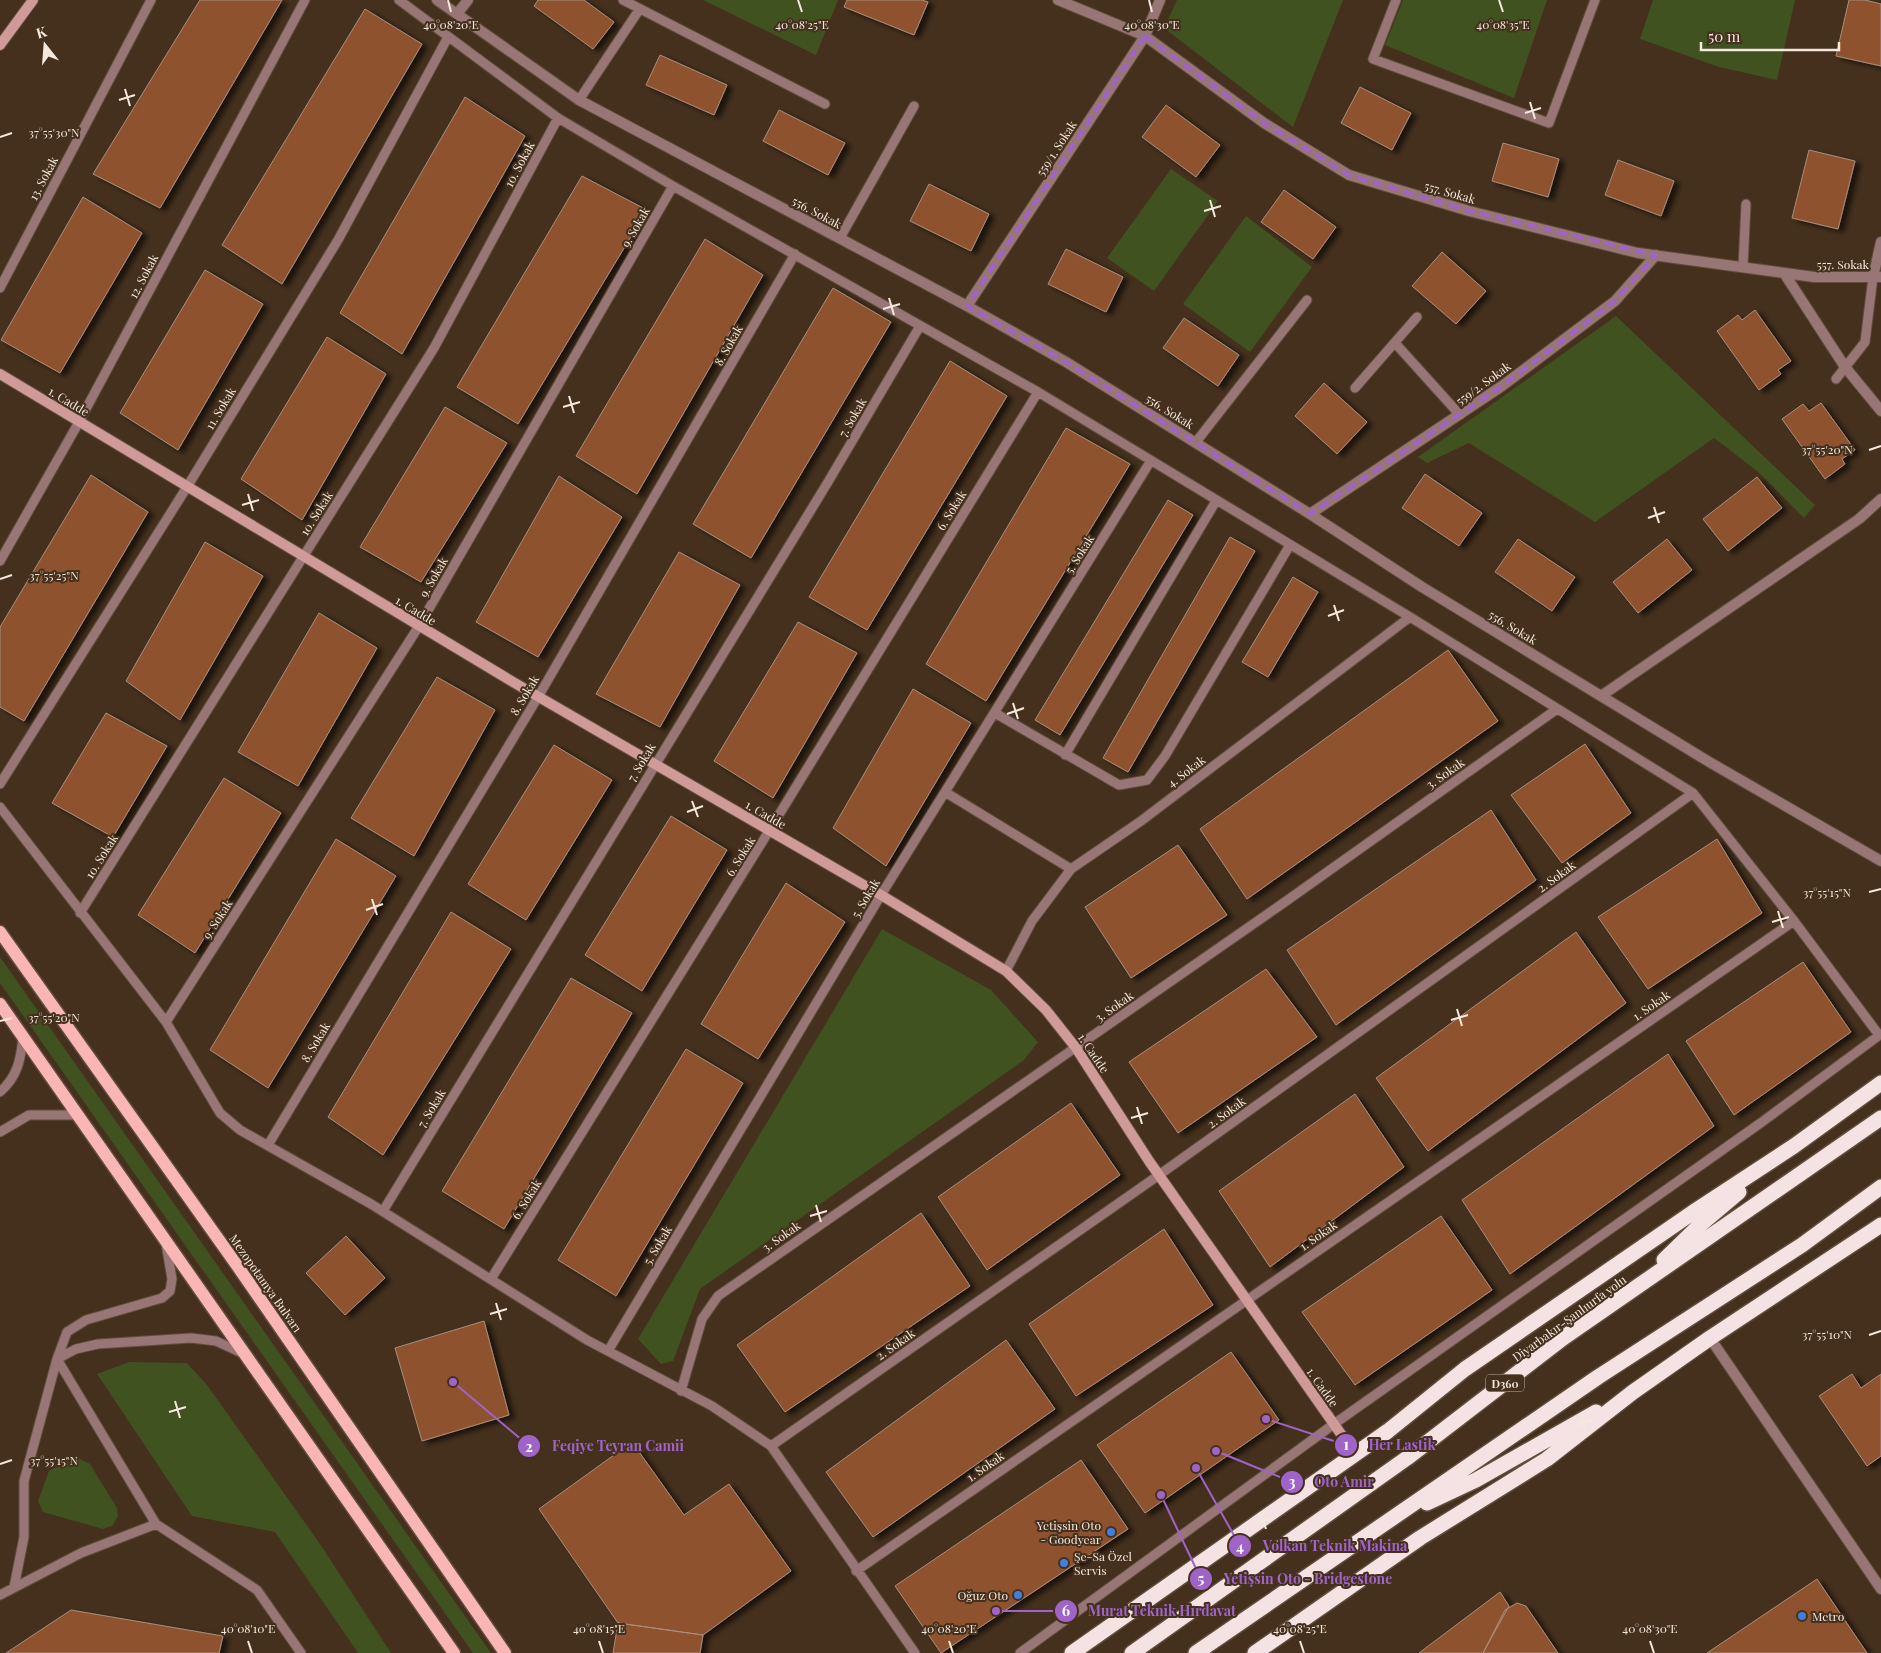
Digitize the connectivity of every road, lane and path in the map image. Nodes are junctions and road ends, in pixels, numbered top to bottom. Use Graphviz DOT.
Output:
graph roads {
  1 [pos="34,0"];
  2 [pos="150,0"];
  3 [pos="305,0"];
  4 [pos="399,0"];
  5 [pos="437,0"];
  6 [pos="468,0"];
  7 [pos="623,0"];
  8 [pos="1058,0"];
  9 [pos="1160,0"];
  10 [pos="1396,0"];
  11 [pos="1595,0"];
  12 [pos="639,10"];
  13 [pos="457,14"];
  14 [pos="1145,36"];
  15 [pos="448,37"];
  16 [pos="0,45"];
  17 [pos="579,100"];
  18 [pos="825,104"];
  19 [pos="914,106"];
  20 [pos="558,118"];
  21 [pos="674,186"];
  22 [pos="1746,204"];
  23 [pos="840,238"];
  24 [pos="1881,242"];
  25 [pos="795,254"];
  26 [pos="1656,256"];
  27 [pos="1743,267"];
  28 [pos="1784,273"];
  29 [pos="1877,277"];
  30 [pos="0,288"];
  31 [pos="1307,300"];
  32 [pos="967,306"];
  33 [pos="1418,317"];
  34 [pos="920,326"];
  35 [pos="1394,343"];
  36 [pos="1845,367"];
  37 [pos="0,374"];
  38 [pos="1836,379"];
  39 [pos="1356,388"];
  40 [pos="1038,392"];
  41 [pos="1881,411"];
  42 [pos="1460,415"];
  43 [pos="80,422"];
  44 [pos="1196,442"];
  45 [pos="1150,462"];
  46 [pos="187,487"];
  47 [pos="1881,499"];
  48 [pos="1216,501"];
  49 [pos="1310,514"];
  50 [pos="1290,545"];
  51 [pos="304,557"];
  52 [pos="0,561"];
  53 [pos="1410,618"];
  54 [pos="419,626"];
  55 [pos="1601,696"];
  56 [pos="538,697"];
  57 [pos="1557,709"];
  58 [pos="995,712"];
  59 [pos="1065,755"];
  60 [pos="654,764"];
  61 [pos="0,784"];
  62 [pos="945,792"];
  63 [pos="1693,793"];
  64 [pos="0,807"];
  65 [pos="770,831"];
  66 [pos="1881,861"];
  67 [pos="1071,869"];
  68 [pos="881,896"];
  69 [pos="80,913"];
  70 [pos="1794,921"];
  71 [pos="0,932"];
  72 [pos="1006,971"];
  73 [pos="0,1004"];
  74 [pos="166,1022"];
  75 [pos="1880,1034"];
  76 [pos="23,1036"];
  77 [pos="1076,1048"];
  78 [pos="1881,1083"];
  79 [pos="0,1092"];
  80 [pos="79,1115"];
  81 [pos="1881,1118"];
  82 [pos="0,1132"];
  83 [pos="268,1146"];
  84 [pos="1794,1146"];
  85 [pos="1159,1175"];
  86 [pos="1881,1187"];
  87 [pos="383,1211"];
  88 [pos="1881,1225"];
  89 [pos="166,1239"];
  90 [pos="491,1279"];
  91 [pos="1634,1290"];
  92 [pos="1247,1299"];
  93 [pos="1710,1338"];
  94 [pos="608,1351"];
  95 [pos="247,1355"];
  96 [pos="57,1360"];
  97 [pos="681,1391"];
  98 [pos="1633,1392"];
  99 [pos="1334,1424"];
  100 [pos="771,1446"];
  101 [pos="1355,1454"];
  102 [pos="156,1524"];
  103 [pos="1381,1526"];
  104 [pos="856,1571"];
  105 [pos="14,1588"];
  106 [pos="1881,1589"];
  107 [pos="0,1595"];
  108 [pos="301,1653"];
  109 [pos="454,1653"];
  110 [pos="505,1653"];
  111 [pos="915,1653"];
  112 [pos="1020,1653"];
  113 [pos="1072,1653"];
  114 [pos="1132,1653"];
  115 [pos="1196,1653"];
  116 [pos="1255,1653"];
  1 -- 16 [label="street"];
  2 -- 30 [label="lane, 13. Sokak"];
  3 -- 43 [label="lane, 12. Sokak"];
  4 -- 15 [label="lane"];
  5 -- 13 [label="street, 556. Sokak"];
  6 -- 13 [label="street"];
  7 -- 12 [label="lane"];
  8 -- 14 [label="street, 557. Sokak"];
  9 -- 14 [label="street, 559/1. Sokak"];
  10 -- 11 [label="lane"];
  12 -- 17 [label="lane"];
  12 -- 18 [label="lane"];
  13 -- 17 [label="street, 556. Sokak"];
  14 -- 26 [label="street, 557. Sokak"];
  14 -- 32 [label="street, 559/1. Sokak"];
  15 -- 20 [label="lane"];
  15 -- 46 [label="lane, 11. Sokak"];
  17 -- 23 [label="street, 556. Sokak"];
  19 -- 23 [label="lane"];
  20 -- 21 [label="lane"];
  20 -- 51 [label="lane, 10. Sokak"];
  21 -- 25 [label="lane"];
  21 -- 54 [label="lane, 9. Sokak"];
  22 -- 27 [label="lane"];
  23 -- 32 [label="street, 556. Sokak"];
  24 -- 29 [label="street"];
  25 -- 34 [label="lane"];
  25 -- 56 [label="lane, 8. Sokak"];
  26 -- 27 [label="street, 557. Sokak"];
  26 -- 42 [label="street, 559/2. Sokak"];
  27 -- 28 [label="street, 557. Sokak"];
  28 -- 29 [label="street, 557. Sokak"];
  28 -- 36 [label="street"];
  29 -- 36 [label="lane"];
  31 -- 44 [label="lane"];
  32 -- 44 [label="street, 556. Sokak"];
  33 -- 35 [label="lane"];
  34 -- 40 [label="lane"];
  34 -- 60 [label="lane, 7. Sokak"];
  35 -- 39 [label="lane"];
  35 -- 42 [label="lane"];
  36 -- 38 [label="lane"];
  36 -- 41 [label="street"];
  37 -- 43 [label="street, 1. Cadde"];
  40 -- 45 [label="lane"];
  40 -- 65 [label="lane, 6. Sokak"];
  42 -- 49 [label="street, 559/2. Sokak"];
  43 -- 46 [label="street, 1. Cadde"];
  43 -- 52 [label="lane, 12. Sokak"];
  44 -- 49 [label="street, 556. Sokak"];
  45 -- 48 [label="lane"];
  45 -- 58 [label="lane, 5. Sokak"];
  46 -- 51 [label="street, 1. Cadde"];
  46 -- 61 [label="lane, 11. Sokak"];
  47 -- 55 [label="street"];
  48 -- 50 [label="lane"];
  48 -- 59 [label="lane"];
  49 -- 55 [label="street, 556. Sokak"];
  50 -- 53 [label="lane"];
  50 -- 59 [label="lane"];
  51 -- 54 [label="street, 1. Cadde"];
  51 -- 69 [label="lane, 10. Sokak"];
  53 -- 57 [label="lane"];
  53 -- 67 [label="lane, 4. Sokak"];
  54 -- 56 [label="street, 1. Cadde"];
  54 -- 74 [label="lane, 9. Sokak"];
  55 -- 66 [label="street, 556. Sokak"];
  56 -- 60 [label="street, 1. Cadde"];
  56 -- 83 [label="lane, 8. Sokak"];
  57 -- 63 [label="lane"];
  57 -- 77 [label="lane, 3. Sokak"];
  58 -- 59 [label="lane"];
  58 -- 62 [label="lane, 5. Sokak"];
  60 -- 65 [label="street, 1. Cadde"];
  60 -- 87 [label="lane, 7. Sokak"];
  62 -- 67 [label="lane"];
  62 -- 68 [label="lane, 5. Sokak"];
  63 -- 70 [label="lane"];
  63 -- 85 [label="lane, 2. Sokak"];
  64 -- 69 [label="lane"];
  65 -- 68 [label="street, 1. Cadde"];
  65 -- 90 [label="lane, 6. Sokak"];
  67 -- 72 [label="lane, 4. Sokak"];
  68 -- 72 [label="street, 1. Cadde"];
  68 -- 94 [label="lane, 5. Sokak"];
  69 -- 74 [label="lane"];
  70 -- 75 [label="lane"];
  70 -- 92 [label="lane, 1. Sokak"];
  71 -- 110 [label="main road, Mezopotamya Bulvarı"];
  72 -- 77 [label="street, 1. Cadde"];
  73 -- 76 [label="main road"];
  74 -- 83 [label="lane"];
  75 -- 99 [label="lane"];
  76 -- 79 [label="lane"];
  76 -- 80 [label="main road"];
  77 -- 85 [label="street, 1. Cadde"];
  77 -- 97 [label="lane, 3. Sokak"];
  78 -- 84 [label="highway"];
  80 -- 82 [label="lane"];
  80 -- 89 [label="main road"];
  81 -- 91 [label="highway, Diyarbakır-Şanlıurfa yolu / D360"];
  83 -- 87 [label="lane"];
  84 -- 91 [label="highway"];
  84 -- 101 [label="highway"];
  85 -- 92 [label="street, 1. Cadde"];
  85 -- 100 [label="lane, 2. Sokak"];
  86 -- 103 [label="highway"];
  87 -- 90 [label="lane"];
  88 -- 93 [label="highway"];
  89 -- 95 [label="main road"];
  89 -- 96 [label="lane"];
  90 -- 94 [label="lane"];
  91 -- 114 [label="highway, Diyarbakır-Şanlıurfa yolu / D360"];
  92 -- 99 [label="street, 1. Cadde"];
  92 -- 104 [label="lane, 1. Sokak"];
  93 -- 98 [label="highway"];
  93 -- 106 [label="street"];
  94 -- 97 [label="lane"];
  95 -- 96 [label="lane"];
  95 -- 109 [label="main road"];
  96 -- 102 [label="lane"];
  96 -- 105 [label="lane"];
  97 -- 100 [label="lane"];
  98 -- 103 [label="highway"];
  98 -- 116 [label="highway"];
  99 -- 101 [label="street, 1. Cadde"];
  99 -- 112 [label="lane"];
  100 -- 104 [label="lane"];
  101 -- 113 [label="highway"];
  102 -- 105 [label="lane"];
  102 -- 108 [label="lane"];
  103 -- 115 [label="highway"];
  104 -- 111 [label="lane"];
  105 -- 107 [label="lane"];
}
